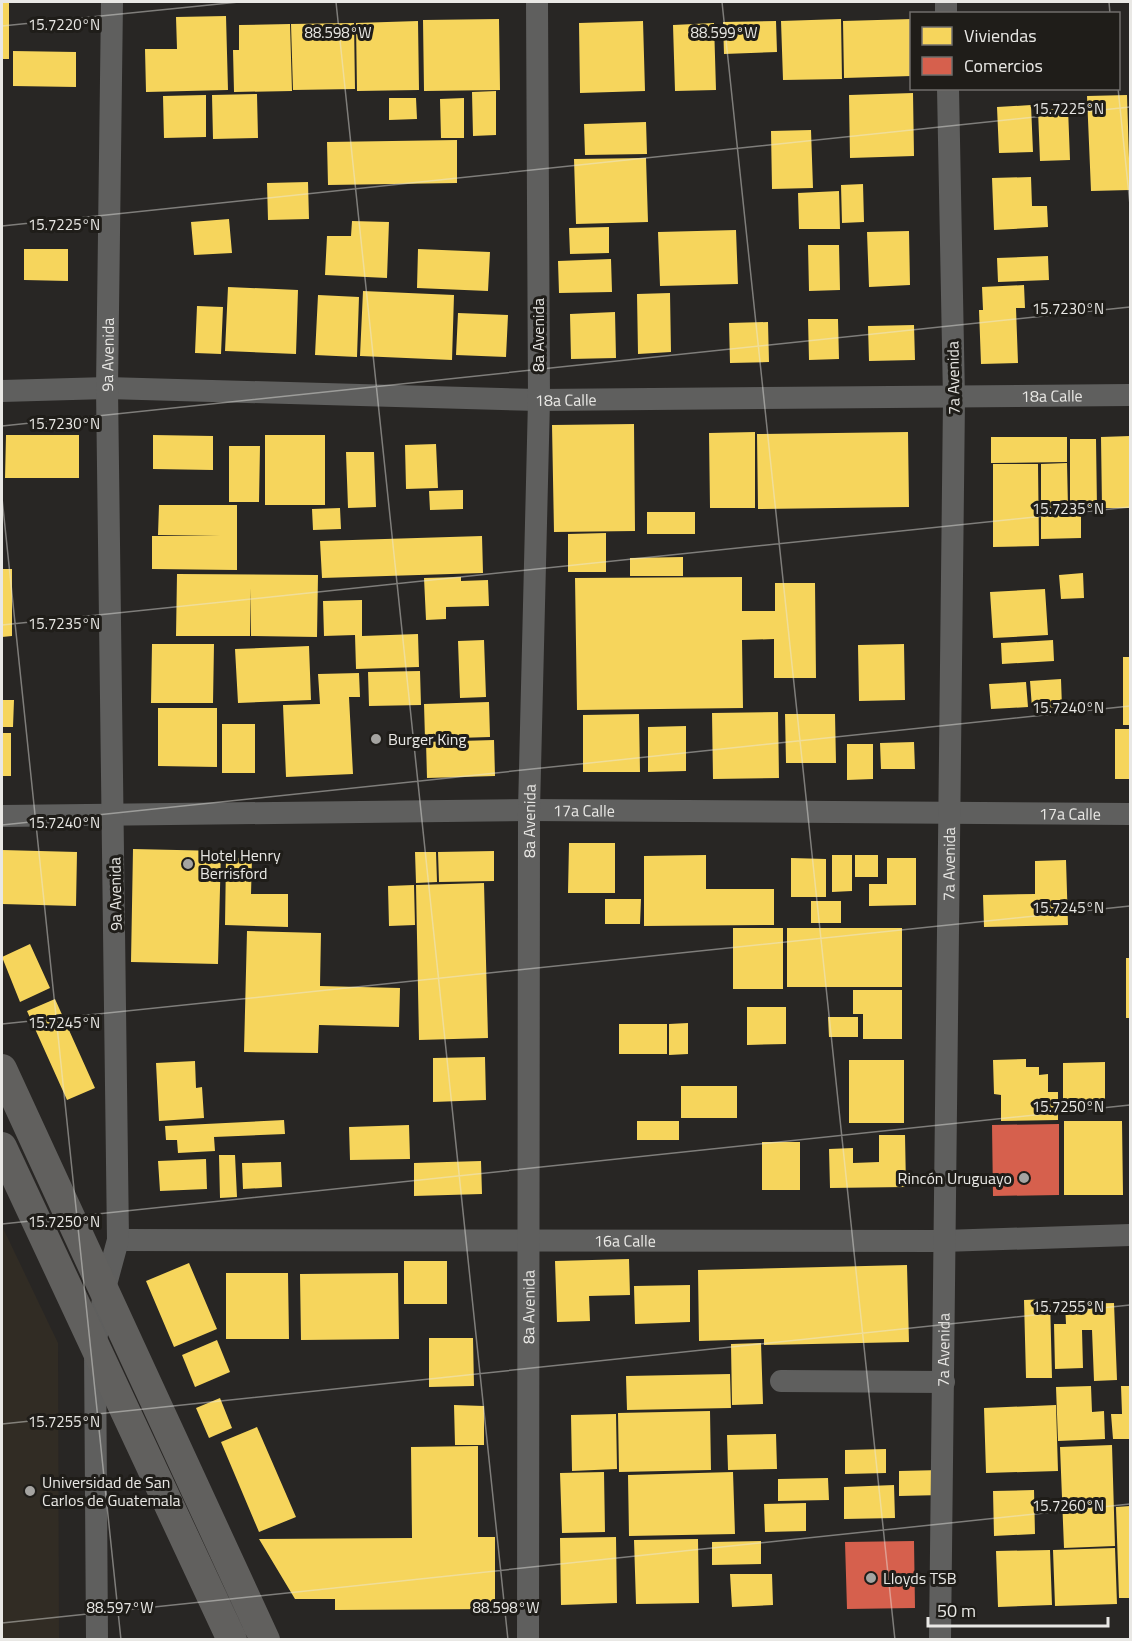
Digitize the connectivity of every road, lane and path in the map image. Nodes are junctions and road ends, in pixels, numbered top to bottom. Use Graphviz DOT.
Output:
graph roads {
  1 [pos="112,2"];
  2 [pos="537,2"];
  3 [pos="948,90"];
  4 [pos="107,388"];
  5 [pos="2,391"];
  6 [pos="1131,396"];
  7 [pos="954,399"];
  8 [pos="539,400"];
  9 [pos="529,810"];
  10 [pos="949,813"];
  11 [pos="114,814"];
  12 [pos="1131,814"];
  13 [pos="2,816"];
  14 [pos="2,1069"];
  15 [pos="2,1147"];
  16 [pos="1131,1235"];
  17 [pos="118,1240"];
  18 [pos="528,1240"];
  19 [pos="943,1241"];
  20 [pos="105,1288"];
  21 [pos="95,1346"];
  22 [pos="781,1381"];
  23 [pos="944,1382"];
  24 [pos="97,1640"];
  25 [pos="232,1640"];
  26 [pos="265,1640"];
  27 [pos="528,1640"];
  28 [pos="940,1640"];
  1 -- 4 [label="street, 9a Avenida"];
  2 -- 8 [label="street, 8a Avenida"];
  3 -- 7 [label="street, 7a Avenida"];
  4 -- 5 [label="street, 18a Calle"];
  4 -- 8 [label="street, 18a Calle"];
  4 -- 11 [label="street, 9a Avenida"];
  6 -- 7 [label="street, 18a Calle"];
  7 -- 8 [label="street, 18a Calle"];
  7 -- 10 [label="street, 7a Avenida"];
  8 -- 9 [label="street, 8a Avenida"];
  9 -- 10 [label="street, 17a Calle"];
  9 -- 11 [label="street, 17a Calle"];
  9 -- 18 [label="street, 8a Avenida"];
  10 -- 12 [label="street, 17a Calle"];
  10 -- 19 [label="street, 7a Avenida"];
  11 -- 13 [label="street, 17a Calle"];
  11 -- 17 [label="street, 9a Avenida"];
  14 -- 20 [label="main road"];
  15 -- 21 [label="main road"];
  16 -- 19 [label="street, 16a Calle"];
  17 -- 18 [label="street, 16a Calle"];
  17 -- 20 [label="street, 9a Avenida"];
  18 -- 19 [label="street, 16a Calle"];
  18 -- 27 [label="street, 8a Avenida"];
  19 -- 23 [label="street, 7a Avenida"];
  20 -- 21 [label="street, 9a Avenida"];
  20 -- 26 [label="main road"];
  21 -- 24 [label="street, 9a Avenida"];
  21 -- 25 [label="main road"];
  22 -- 23 [label="street"];
  23 -- 28 [label="street, 7a Avenida"];
}
